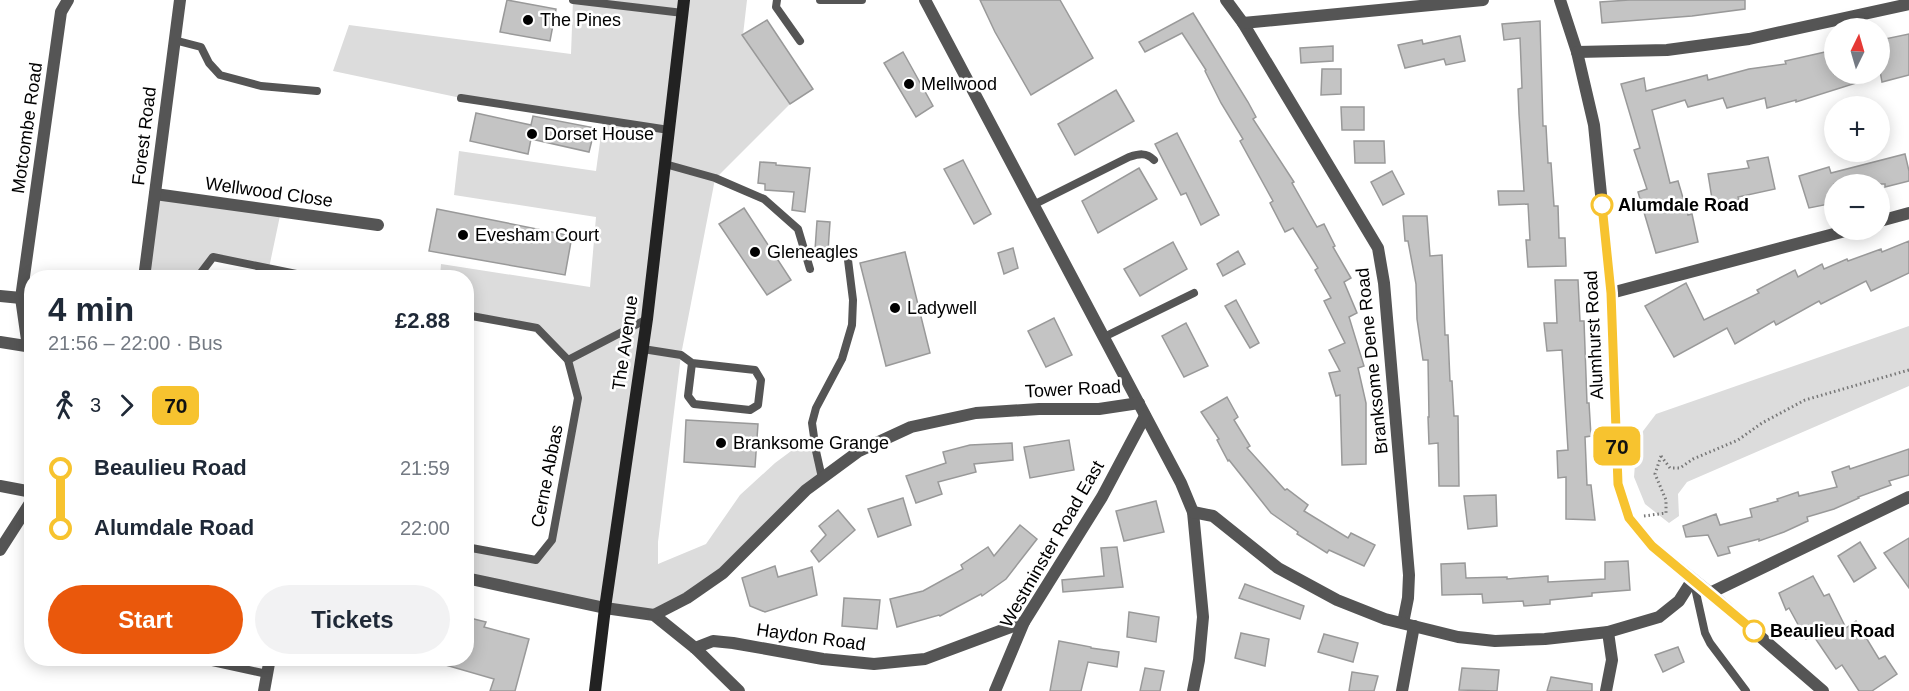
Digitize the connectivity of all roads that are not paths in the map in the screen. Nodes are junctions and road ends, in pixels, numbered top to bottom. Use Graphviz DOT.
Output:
graph roads {
  1 [pos="68,0"];
  2 [pos="180,0"];
  3 [pos="573,0"];
  4 [pos="684,0"];
  5 [pos="777,0"];
  6 [pos="820,0"];
  7 [pos="862,0"];
  8 [pos="925,0"];
  9 [pos="1226,0"];
  10 [pos="1483,0"];
  11 [pos="1560,0"];
  12 [pos="1909,4"];
  13 [pos="683,14"];
  14 [pos="1243,23"];
  15 [pos="174,40"];
  16 [pos="800,41"];
  17 [pos="1577,52"];
  18 [pos="316,91"];
  19 [pos="460,98"];
  20 [pos="669,130"];
  21 [pos="1154,160"];
  22 [pos="665,164"];
  23 [pos="154,194"];
  24 [pos="1033,205"];
  25 [pos="1909,213"];
  26 [pos="1890,218"];
  27 [pos="378,225"];
  28 [pos="1824,237"];
  29 [pos="848,260"];
  30 [pos="810,269"];
  31 [pos="25,270"];
  32 [pos="145,270"];
  33 [pos="203,270"];
  34 [pos="277,270"];
  35 [pos="24,277"];
  36 [pos="1194,293"];
  37 [pos="1611,293"];
  38 [pos="0,296"];
  39 [pos="21,298"];
  40 [pos="24,314"];
  41 [pos="474,316"];
  42 [pos="647,319"];
  43 [pos="1104,337"];
  44 [pos="0,342"];
  45 [pos="24,346"];
  46 [pos="643,349"];
  47 [pos="568,360"];
  48 [pos="692,363"];
  49 [pos="1139,403"];
  50 [pos="1145,416"];
  51 [pos="822,478"];
  52 [pos="0,486"];
  53 [pos="24,490"];
  54 [pos="1909,497"];
  55 [pos="24,512"];
  56 [pos="1193,512"];
  57 [pos="474,548"];
  58 [pos="0,550"];
  59 [pos="1693,579"];
  60 [pos="474,580"];
  61 [pos="1710,593"];
  62 [pos="604,608"];
  63 [pos="654,615"];
  64 [pos="1024,622"];
  65 [pos="1408,624"];
  66 [pos="1608,632"];
  67 [pos="695,648"];
  68 [pos="230,666"];
  69 [pos="268,666"];
  70 [pos="267,674"];
  71 [pos="264,691"];
  72 [pos="595,691"];
  73 [pos="739,691"];
  74 [pos="995,691"];
  75 [pos="1193,691"];
  76 [pos="1402,691"];
  77 [pos="1606,691"];
  78 [pos="1746,691"];
  79 [pos="1823,691"];
  1 -- 31 [label="street, Motcombe Road"];
  2 -- 15 [label="street, Forest Road"];
  3 -- 13 [label="lane"];
  4 -- 13 [label="main road, The Avenue"];
  5 -- 16 [label="lane"];
  6 -- 7 [label="lane"];
  8 -- 24 [label="street, Tower Road"];
  9 -- 14 [label="street, Branksome Dene Road"];
  10 -- 14 [label="street"];
  11 -- 17 [label="street, Alumhurst Road"];
  12 -- 17 [label="street"];
  13 -- 20 [label="main road, The Avenue"];
  14 -- 65 [label="street, Branksome Dene Road"];
  15 -- 18 [label="lane"];
  15 -- 23 [label="street, Forest Road"];
  17 -- 37 [label="street, Alumhurst Road"];
  19 -- 20 [label="lane"];
  20 -- 22 [label="main road, The Avenue"];
  21 -- 24 [label="lane"];
  22 -- 30 [label="lane"];
  22 -- 42 [label="main road, The Avenue"];
  23 -- 27 [label="street, Wellwood Close"];
  23 -- 32 [label="street, Forest Road"];
  24 -- 43 [label="street, Tower Road"];
  25 -- 26 [label="street"];
  28 -- 37 [label="street"];
  29 -- 51 [label="lane"];
  33 -- 34 [label="lane"];
  35 -- 39 [label="street, Motcombe Road"];
  36 -- 43 [label="lane"];
  37 -- 59 [label="street, Alumhurst Road"];
  38 -- 39 [label="street"];
  39 -- 40 [label="street, Motcombe Road"];
  41 -- 47 [label="lane, Cerne Abbas"];
  42 -- 46 [label="main road, The Avenue"];
  42 -- 47 [label="lane"];
  43 -- 49 [label="street, Tower Road"];
  44 -- 45 [label="street, Motcombe Road"];
  46 -- 48 [label="lane"];
  46 -- 62 [label="main road, The Avenue"];
  47 -- 57 [label="lane, Cerne Abbas"];
  48 -- 48 [label="lane"];
  49 -- 50 [label="street"];
  49 -- 51 [label="street, Tower Road"];
  50 -- 56 [label="street"];
  50 -- 64 [label="street, Westminster Road East"];
  51 -- 63 [label="street, Tower Road"];
  52 -- 53 [label="street"];
  54 -- 61 [label="street"];
  55 -- 58 [label="street"];
  56 -- 65 [label="street"];
  56 -- 75 [label="street"];
  59 -- 61 [label="street, Alumhurst Road"];
  59 -- 66 [label="street"];
  59 -- 78 [label="lane"];
  60 -- 62 [label="street"];
  61 -- 79 [label="street, Alumhurst Road"];
  62 -- 63 [label="street"];
  62 -- 72 [label="main road, The Avenue"];
  63 -- 67 [label="street"];
  64 -- 67 [label="street, Haydon Road"];
  64 -- 74 [label="street, Westminster Road East"];
  65 -- 66 [label="street"];
  65 -- 76 [label="street, Branksome Dene Road"];
  66 -- 77 [label="street"];
  67 -- 73 [label="street"];
  68 -- 70 [label="lane"];
  69 -- 70 [label="street"];
  70 -- 71 [label="street"];
}
